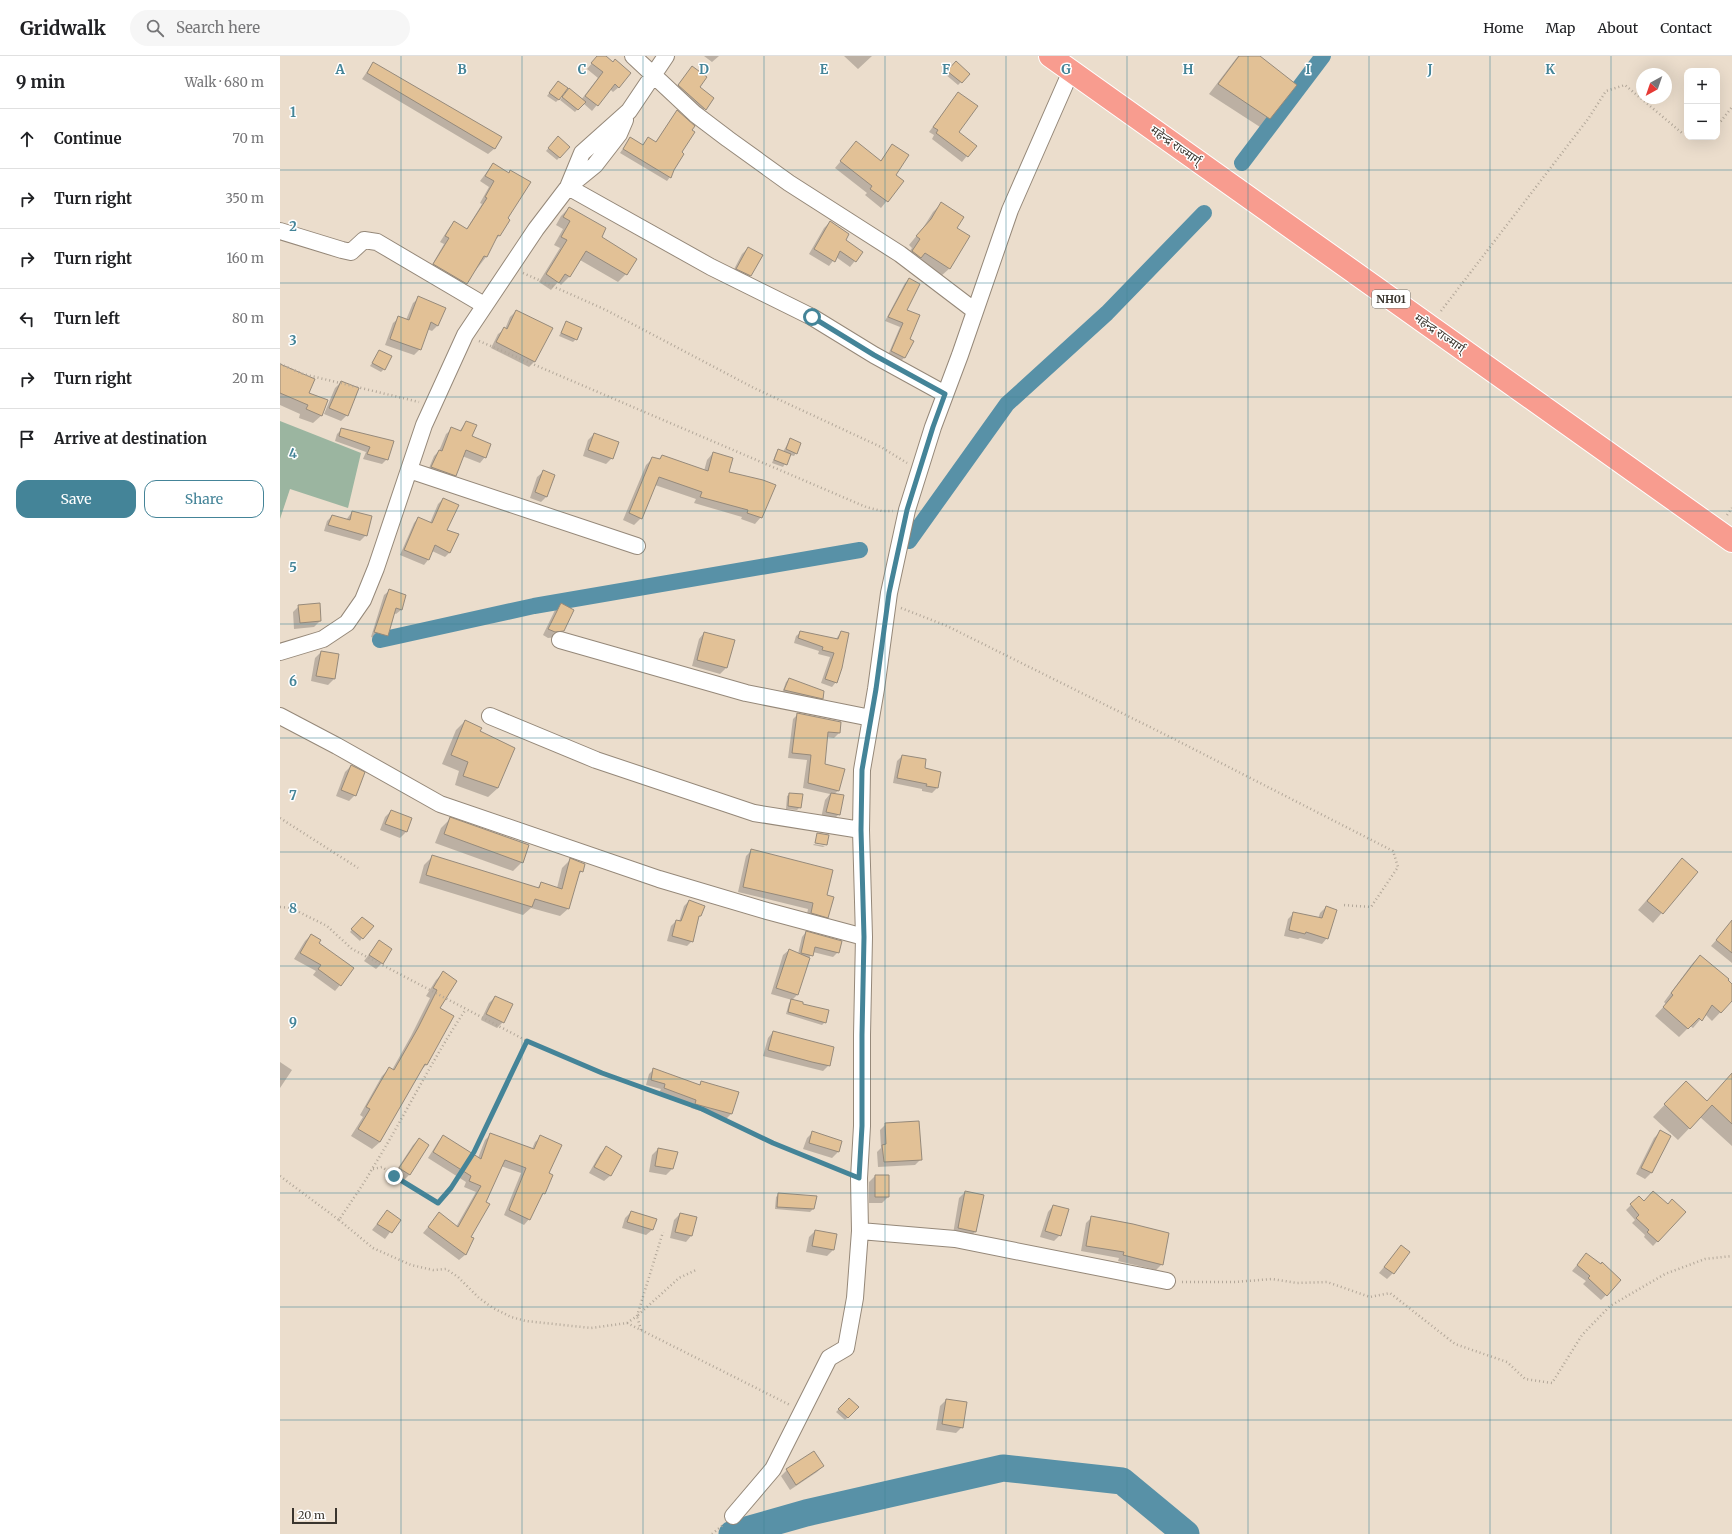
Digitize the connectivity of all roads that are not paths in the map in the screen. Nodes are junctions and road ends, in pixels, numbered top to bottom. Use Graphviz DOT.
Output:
graph roads {
  1 [pos="633,56"];
  2 [pos="666,56"];
  3 [pos="1050,56"];
  4 [pos="1071,71"];
  5 [pos="653,75"];
  6 [pos="568,187"];
  7 [pos="280,231"];
  8 [pos="484,305"];
  9 [pos="975,311"];
  10 [pos="945,394"];
  11 [pos="409,470"];
  12 [pos="1732,541"];
  13 [pos="637,546"];
  14 [pos="560,640"];
  15 [pos="280,652"];
  16 [pos="280,716"];
  17 [pos="490,716"];
  18 [pos="871,718"];
  19 [pos="861,830"];
  20 [pos="864,937"];
  21 [pos="860,1231"];
  22 [pos="1167,1281"];
  23 [pos="733,1516"];
  1 -- 5 [label="street"];
  2 -- 5 [label="street"];
  3 -- 4 [label="highway, महेन्द्र राज्मार्ग् / NH01"];
  4 -- 9 [label="street"];
  4 -- 12 [label="highway, महेन्द्र राज्मार्ग् / NH01"];
  5 -- 6 [label="street"];
  5 -- 9 [label="street"];
  6 -- 8 [label="street"];
  6 -- 10 [label="street"];
  7 -- 8 [label="street"];
  8 -- 11 [label="street"];
  9 -- 10 [label="street"];
  10 -- 18 [label="street"];
  11 -- 13 [label="street"];
  11 -- 15 [label="street"];
  14 -- 18 [label="street"];
  16 -- 20 [label="street"];
  17 -- 19 [label="street"];
  18 -- 19 [label="street"];
  19 -- 20 [label="street"];
  20 -- 21 [label="street"];
  21 -- 22 [label="street"];
  21 -- 23 [label="street"];
}
